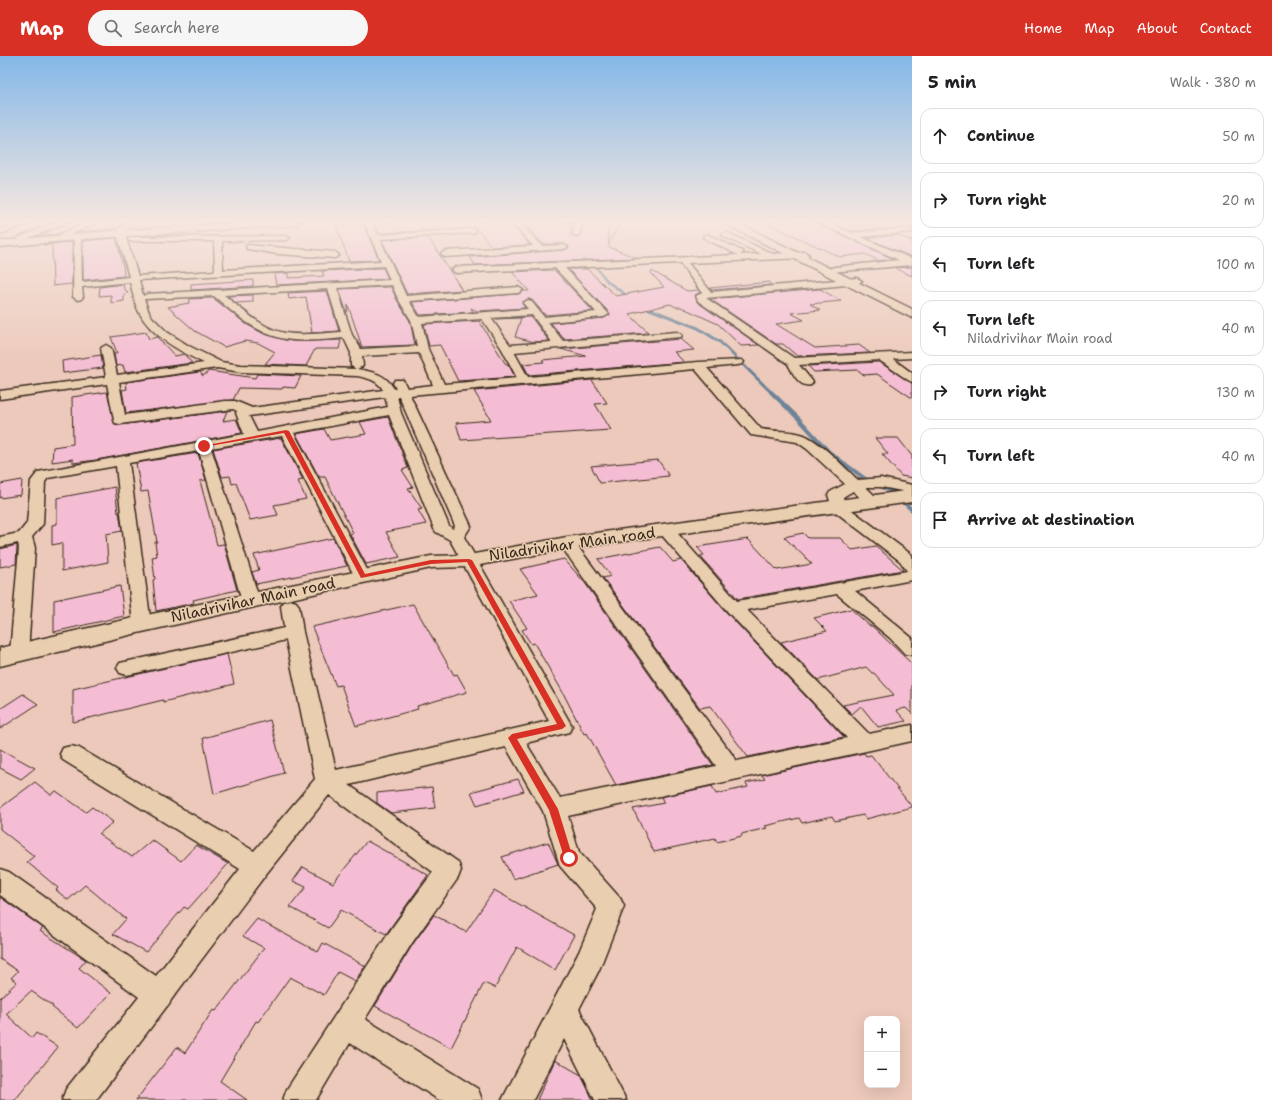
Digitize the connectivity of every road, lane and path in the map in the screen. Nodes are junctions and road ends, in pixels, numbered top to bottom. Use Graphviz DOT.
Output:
graph roads {
  1 [pos="456,270"];
  2 [pos="78,271"];
  3 [pos="135,271"];
  4 [pos="257,271"];
  5 [pos="391,271"];
  6 [pos="502,271"];
  7 [pos="562,271"];
  8 [pos="690,271"];
  9 [pos="831,271"];
  10 [pos="835,271"];
  11 [pos="219,273"];
  12 [pos="138,278"];
  13 [pos="852,281"];
  14 [pos="396,282"];
  15 [pos="79,285"];
  16 [pos="332,286"];
  17 [pos="468,288"];
  18 [pos="518,290"];
  19 [pos="216,293"];
  20 [pos="708,295"];
  21 [pos="78,297"];
  22 [pos="147,297"];
  23 [pos="403,299"];
  24 [pos="146,308"];
  25 [pos="912,308"];
  26 [pos="535,312"];
  27 [pos="912,314"];
  28 [pos="485,316"];
  29 [pos="416,320"];
  30 [pos="542,320"];
  31 [pos="347,335"];
  32 [pos="676,335"];
  33 [pos="560,345"];
  34 [pos="106,348"];
  35 [pos="423,349"];
  36 [pos="507,349"];
  37 [pos="912,355"];
  38 [pos="882,357"];
  39 [pos="357,360"];
  40 [pos="738,362"];
  41 [pos="792,362"];
  42 [pos="216,365"];
  43 [pos="698,365"];
  44 [pos="912,378"];
  45 [pos="112,379"];
  46 [pos="524,381"];
  47 [pos="807,382"];
  48 [pos="440,389"];
  49 [pos="404,392"];
  50 [pos="390,393"];
  51 [pos="0,395"];
  52 [pos="394,410"];
  53 [pos="249,412"];
  54 [pos="286,431"];
  55 [pos="252,437"];
  56 [pos="204,446"];
  57 [pos="122,460"];
  58 [pos="855,485"];
  59 [pos="911,494"];
  60 [pos="877,501"];
  61 [pos="838,507"];
  62 [pos="666,530"];
  63 [pos="456,537"];
  64 [pos="24,538"];
  65 [pos="0,542"];
  66 [pos="567,543"];
  67 [pos="469,560"];
  68 [pos="912,567"];
  69 [pos="912,575"];
  70 [pos="363,577"];
  71 [pos="842,589"];
  72 [pos="251,601"];
  73 [pos="290,606"];
  74 [pos="734,607"];
  75 [pos="142,624"];
  76 [pos="294,632"];
  77 [pos="912,649"];
  78 [pos="10,655"];
  79 [pos="127,668"];
  80 [pos="0,671"];
  81 [pos="912,733"];
  82 [pos="512,738"];
  83 [pos="865,744"];
  84 [pos="71,754"];
  85 [pos="733,772"];
  86 [pos="327,781"];
  87 [pos="554,809"];
  88 [pos="257,866"];
  89 [pos="0,880"];
  90 [pos="159,995"];
  91 [pos="564,1009"];
  92 [pos="346,1024"];
  93 [pos="77,1100"];
  94 [pos="298,1100"];
  95 [pos="466,1100"];
  96 [pos="517,1100"];
  97 [pos="611,1100"];
  1 -- 17 [label="street"];
  2 -- 15 [label="street"];
  3 -- 12 [label="street"];
  4 -- 11 [label="street"];
  5 -- 14 [label="street"];
  6 -- 18 [label="street"];
  7 -- 30 [label="street"];
  8 -- 20 [label="street"];
  9 -- 13 [label="street"];
  10 -- 13 [label="street"];
  11 -- 12 [label="street"];
  12 -- 15 [label="street"];
  12 -- 22 [label="street"];
  12 -- 24 [label="street"];
  13 -- 20 [label="street"];
  13 -- 25 [label="street"];
  13 -- 27 [label="street"];
  14 -- 16 [label="street"];
  14 -- 23 [label="street"];
  15 -- 21 [label="street"];
  16 -- 19 [label="street"];
  16 -- 31 [label="street"];
  17 -- 18 [label="street"];
  17 -- 23 [label="street"];
  18 -- 26 [label="street"];
  19 -- 22 [label="street"];
  19 -- 31 [label="street"];
  20 -- 41 [label="street"];
  22 -- 24 [label="street"];
  23 -- 29 [label="street"];
  24 -- 39 [label="street"];
  24 -- 42 [label="street"];
  26 -- 28 [label="street"];
  26 -- 30 [label="street"];
  28 -- 29 [label="street"];
  28 -- 36 [label="street"];
  29 -- 35 [label="street"];
  30 -- 33 [label="street"];
  31 -- 39 [label="street"];
  32 -- 33 [label="street"];
  33 -- 36 [label="street"];
  34 -- 45 [label="street"];
  35 -- 39 [label="street"];
  35 -- 48 [label="street"];
  36 -- 46 [label="street"];
  37 -- 38 [label="street"];
  38 -- 41 [label="street"];
  38 -- 44 [label="street"];
  39 -- 49 [label="street"];
  40 -- 43 [label="street"];
  41 -- 47 [label="street"];
  42 -- 45 [label="street"];
  42 -- 50 [label="street"];
  43 -- 46 [label="street"];
  43 -- 58 [label="street"];
  45 -- 51 [label="street"];
  45 -- 53 [label="street"];
  46 -- 48 [label="street"];
  48 -- 49 [label="street"];
  49 -- 50 [label="street"];
  49 -- 63 [label="street"];
  50 -- 52 [label="street"];
  50 -- 53 [label="street"];
  52 -- 54 [label="street"];
  52 -- 63 [label="street"];
  53 -- 55 [label="street"];
  54 -- 55 [label="street"];
  54 -- 70 [label="street"];
  55 -- 56 [label="street"];
  56 -- 57 [label="street"];
  56 -- 72 [label="street"];
  57 -- 64 [label="street"];
  57 -- 75 [label="street"];
  58 -- 59 [label="street"];
  58 -- 60 [label="street"];
  58 -- 61 [label="street"];
  59 -- 60 [label="street, Niladrivihar Main road"];
  60 -- 61 [label="street, Niladrivihar Main road"];
  61 -- 62 [label="street, Niladrivihar Main road"];
  61 -- 68 [label="street"];
  62 -- 66 [label="street, Niladrivihar Main road"];
  62 -- 74 [label="street"];
  63 -- 67 [label="street"];
  64 -- 65 [label="street"];
  64 -- 78 [label="street"];
  66 -- 67 [label="street, Niladrivihar Main road"];
  66 -- 85 [label="street"];
  67 -- 70 [label="street, Niladrivihar Main road"];
  67 -- 73 [label="street"];
  67 -- 82 [label="street"];
  69 -- 71 [label="street"];
  70 -- 72 [label="street, Niladrivihar Main road"];
  71 -- 74 [label="street"];
  71 -- 77 [label="street"];
  72 -- 75 [label="street, Niladrivihar Main road"];
  73 -- 76 [label="street"];
  73 -- 80 [label="street"];
  74 -- 83 [label="street"];
  75 -- 78 [label="street, Niladrivihar Main road"];
  76 -- 79 [label="street"];
  76 -- 86 [label="street"];
  81 -- 83 [label="street"];
  82 -- 86 [label="street"];
  82 -- 87 [label="street"];
  83 -- 85 [label="street"];
  84 -- 88 [label="street"];
  85 -- 87 [label="street"];
  86 -- 88 [label="street"];
  86 -- 92 [label="street"];
  87 -- 91 [label="street"];
  88 -- 90 [label="street"];
  89 -- 90 [label="street"];
  90 -- 93 [label="street"];
  91 -- 96 [label="street"];
  91 -- 97 [label="street"];
  92 -- 94 [label="street"];
  92 -- 95 [label="street"];
}
